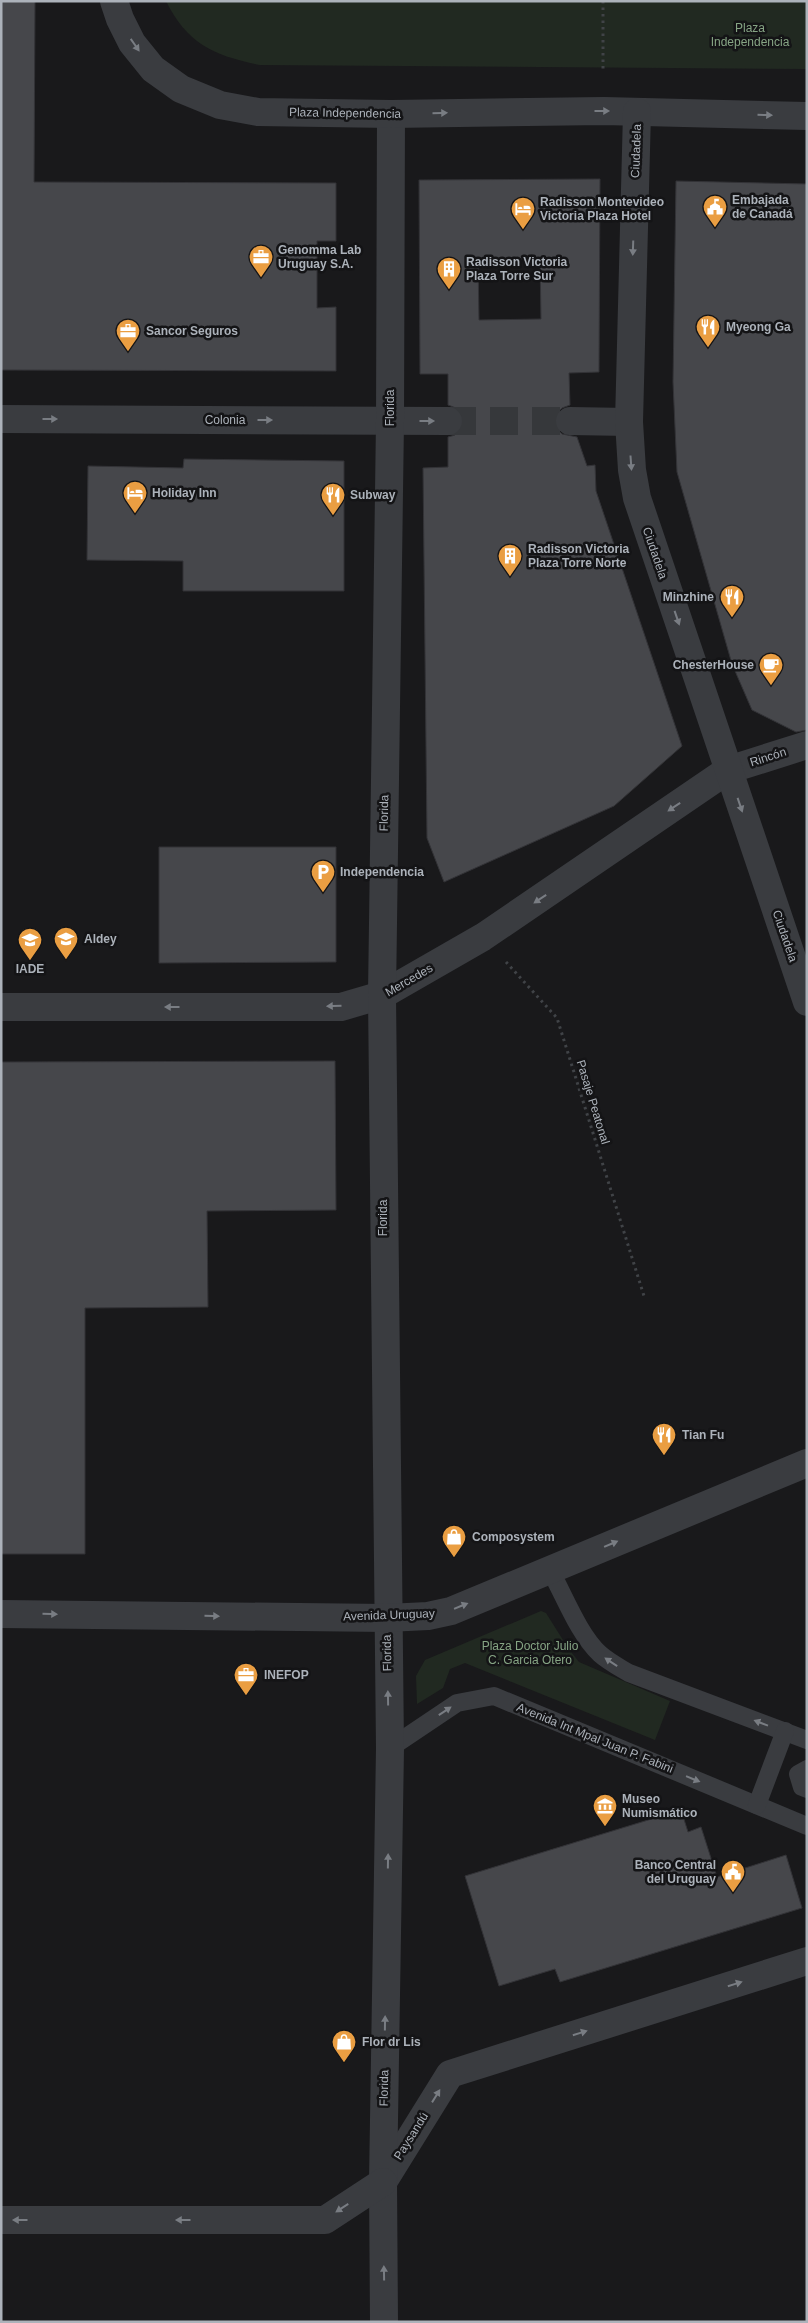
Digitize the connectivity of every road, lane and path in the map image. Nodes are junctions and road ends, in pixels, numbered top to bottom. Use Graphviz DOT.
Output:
graph roads {
  1 [pos="114,1"];
  2 [pos="603,1"];
  3 [pos="604,69"];
  4 [pos="637,112"];
  5 [pos="391,114"];
  6 [pos="807,116"];
  7 [pos="1,419"];
  8 [pos="390,421"];
  9 [pos="448,421"];
  10 [pos="570,422"];
  11 [pos="628,422"];
  12 [pos="807,745"];
  13 [pos="728,770"];
  14 [pos="483,937"];
  15 [pos="382,996"];
  16 [pos="807,1002"];
  17 [pos="1,1008"];
  18 [pos="644,1296"];
  19 [pos="807,1463"];
  20 [pos="550,1570"];
  21 [pos="1,1614"];
  22 [pos="387,1618"];
  23 [pos="785,1731"];
  24 [pos="807,1740"];
  25 [pos="390,1748"];
  26 [pos="756,1805"];
  27 [pos="807,1826"];
  28 [pos="807,1962"];
  29 [pos="383,2182"];
  30 [pos="1,2220"];
  31 [pos="384,2322"];
  1 -- 5 [label="street, Plaza Independencia, one-way"];
  2 -- 3 [label="path"];
  5 -- 4 [label="street, Plaza Independencia, one-way"];
  4 -- 6 [label="street, Plaza Independencia, one-way"];
  4 -- 11 [label="street, Ciudadela, one-way"];
  5 -- 8 [label="street, Florida"];
  7 -- 8 [label="street, Colonia, one-way"];
  8 -- 9 [label="street, Colonia, one-way"];
  8 -- 15 [label="street, Florida"];
  10 -- 11 [label="street"];
  11 -- 13 [label="street, Ciudadela, one-way"];
  12 -- 13 [label="street, Rincón"];
  13 -- 14 [label="street, Mercedes, one-way"];
  13 -- 16 [label="street, Ciudadela, one-way"];
  14 -- 15 [label="street, Mercedes"];
  14 -- 18 [label="path, Pasaje Peatonal"];
  15 -- 17 [label="street, Mercedes, one-way"];
  15 -- 22 [label="street, Florida"];
  20 -- 19 [label="street, Avenida Uruguay, one-way"];
  22 -- 20 [label="street, Avenida Uruguay, one-way"];
  23 -- 20 [label="lane, one-way"];
  21 -- 22 [label="street, Avenida Uruguay, one-way"];
  25 -- 22 [label="street, Florida, one-way"];
  23 -- 24 [label="lane"];
  23 -- 26 [label="lane"];
  25 -- 26 [label="lane, Avenida Int Mpal Juan P. Fabini, one-way"];
  29 -- 25 [label="street, Florida, one-way"];
  26 -- 27 [label="lane, Avenida Int Mpal Juan P. Fabini"];
  29 -- 28 [label="street, Paysandú, one-way"];
  29 -- 30 [label="street, Paysandú, one-way"];
  31 -- 29 [label="street, Florida, one-way"];
}
